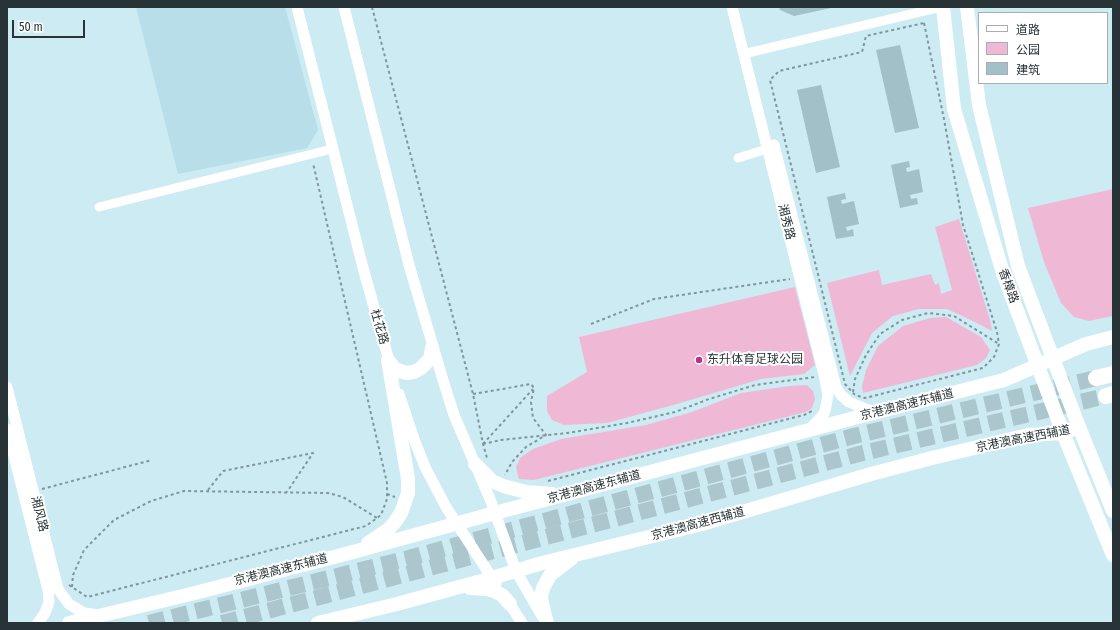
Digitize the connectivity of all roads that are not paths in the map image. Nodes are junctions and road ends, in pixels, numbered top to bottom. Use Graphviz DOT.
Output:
graph roads {
  1 [pos="296,7"];
  2 [pos="344,7"];
  3 [pos="732,7"];
  4 [pos="739,7"];
  5 [pos="942,7"];
  6 [pos="967,7"];
  7 [pos="747,53"];
  8 [pos="332,149"];
  9 [pos="767,149"];
  10 [pos="738,158"];
  11 [pos="99,207"];
  12 [pos="1113,337"];
  13 [pos="432,348"];
  14 [pos="1053,358"];
  15 [pos="388,360"];
  16 [pos="1038,365"];
  17 [pos="1113,374"];
  18 [pos="1096,378"];
  19 [pos="7,387"];
  20 [pos="877,412"];
  21 [pos="1078,427"];
  22 [pos="7,429"];
  23 [pos="807,431"];
  24 [pos="1063,433"];
  25 [pos="475,464"];
  26 [pos="570,493"];
  27 [pos="1113,511"];
  28 [pos="495,513"];
  29 [pos="457,523"];
  30 [pos="353,552"];
  31 [pos="581,554"];
  32 [pos="1113,555"];
  33 [pos="516,571"];
  34 [pos="492,578"];
  35 [pos="448,590"];
  36 [pos="510,604"];
  37 [pos="101,615"];
  38 [pos="38,623"];
  39 [pos="69,623"];
  40 [pos="318,623"];
  41 [pos="522,623"];
  42 [pos="547,623"];
  1 -- 8 [label="street, 杜花路"];
  2 -- 13 [label="street"];
  3 -- 7 [label="street, 湘秀路"];
  4 -- 7 [label="street, 湘秀路"];
  5 -- 7 [label="street"];
  5 -- 16 [label="main road, 香樟路"];
  6 -- 14 [label="main road, 香樟路"];
  7 -- 9 [label="street, 湘秀路"];
  7 -- 20 [label="street, 湘秀路"];
  8 -- 11 [label="street"];
  8 -- 15 [label="street, 杜花路"];
  9 -- 10 [label="street"];
  9 -- 23 [label="street, 湘秀路"];
  12 -- 14 [label="main road, 京港澳高速东辅道"];
  13 -- 15 [label="main road"];
  13 -- 25 [label="street"];
  14 -- 16 [label="main road, 京港澳高速东辅道"];
  14 -- 21 [label="main road, 香樟路"];
  15 -- 29 [label="street, 杜花路"];
  15 -- 30 [label="main road"];
  16 -- 20 [label="main road, 京港澳高速东辅道"];
  16 -- 24 [label="main road, 香樟路"];
  17 -- 18 [label="highway"];
  19 -- 37 [label="street, 湘风路"];
  20 -- 23 [label="main road, 京港澳高速东辅道"];
  21 -- 24 [label="main road, 京港澳高速西辅道"];
  21 -- 27 [label="main road, 香樟路"];
  22 -- 38 [label="street, 湘风路"];
  23 -- 26 [label="main road, 京港澳高速东辅道"];
  24 -- 31 [label="main road, 京港澳高速西辅道"];
  24 -- 32 [label="main road, 香樟路"];
  25 -- 26 [label="main road"];
  25 -- 28 [label="street"];
  26 -- 28 [label="main road, 京港澳高速东辅道"];
  28 -- 29 [label="main road, 京港澳高速东辅道"];
  28 -- 33 [label="street"];
  29 -- 30 [label="main road, 京港澳高速东辅道"];
  29 -- 34 [label="street, 杜花路"];
  30 -- 37 [label="main road, 京港澳高速东辅道"];
  31 -- 33 [label="main road, 京港澳高速西辅道"];
  31 -- 42 [label="main road"];
  33 -- 34 [label="main road, 京港澳高速西辅道"];
  33 -- 42 [label="street"];
  34 -- 35 [label="main road, 京港澳高速西辅道"];
  34 -- 36 [label="street, 杜花路"];
  35 -- 36 [label="main road"];
  35 -- 40 [label="main road, 京港澳高速西辅道"];
  36 -- 41 [label="street, 杜花路"];
  37 -- 39 [label="main road, 京港澳高速东辅道"];
}
